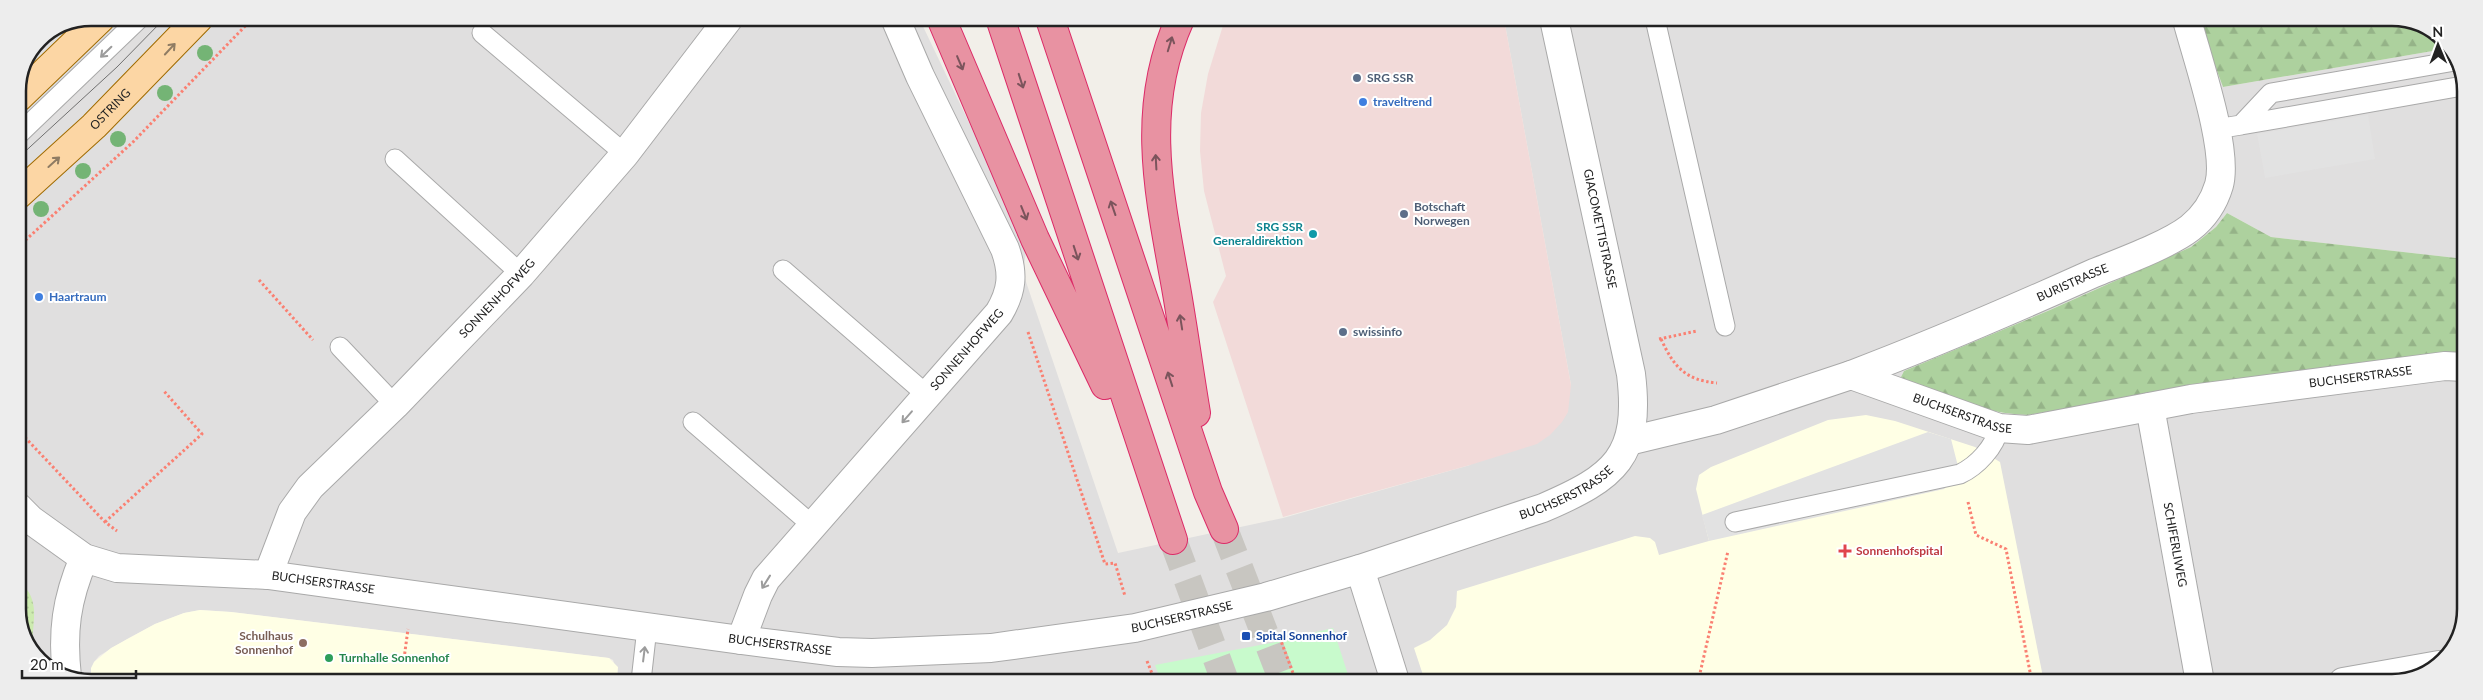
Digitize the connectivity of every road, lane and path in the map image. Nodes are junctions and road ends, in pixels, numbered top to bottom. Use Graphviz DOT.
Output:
graph roads {
  1 [pos="93,26"];
  2 [pos="132,26"];
  3 [pos="191,26"];
  4 [pos="244,26"];
  5 [pos="723,26"];
  6 [pos="898,26"];
  7 [pos="944,26"];
  8 [pos="1003,26"];
  9 [pos="1053,26"];
  10 [pos="1178,26"];
  11 [pos="1556,26"];
  12 [pos="1657,26"];
  13 [pos="2189,26"];
  14 [pos="482,33"];
  15 [pos="2450,62"];
  16 [pos="2457,87"];
  17 [pos="26,90"];
  18 [pos="26,127"];
  19 [pos="2229,127"];
  20 [pos="625,154"];
  21 [pos="395,159"];
  22 [pos="26,188"];
  23 [pos="26,240"];
  24 [pos="783,270"];
  25 [pos="521,274"];
  26 [pos="259,280"];
  27 [pos="1012,283"];
  28 [pos="1725,326"];
  29 [pos="1658,329"];
  30 [pos="340,346"];
  31 [pos="2457,367"];
  32 [pos="1851,375"];
  33 [pos="1724,382"];
  34 [pos="163,390"];
  35 [pos="927,395"];
  36 [pos="395,405"];
  37 [pos="2150,407"];
  38 [pos="693,422"];
  39 [pos="1999,428"];
  40 [pos="26,438"];
  41 [pos="1629,441"];
  42 [pos="1960,474"];
  43 [pos="1208,492"];
  44 [pos="1157,494"];
  45 [pos="26,515"];
  46 [pos="105,522"];
  47 [pos="1735,522"];
  48 [pos="812,525"];
  49 [pos="1224,529"];
  50 [pos="120,533"];
  51 [pos="1173,540"];
  52 [pos="84,558"];
  53 [pos="1360,569"];
  54 [pos="268,575"];
  55 [pos="409,624"];
  56 [pos="647,628"];
  57 [pos="1135,628"];
  58 [pos="1278,633"];
  59 [pos="742,640"];
  60 [pos="404,659"];
  61 [pos="1149,665"];
  62 [pos="67,669"];
  63 [pos="2415,669"];
  64 [pos="641,674"];
  65 [pos="1152,674"];
  66 [pos="1293,674"];
  67 [pos="1393,674"];
  68 [pos="1700,674"];
  69 [pos="2030,674"];
  70 [pos="2199,674"];
  71 [pos="2388,674"];
  1 -- 17 [label="main road"];
  2 -- 18 [label="lane, one-way"];
  22 -- 3 [label="main road, OSTRING, one-way"];
  4 -- 23 [label="path"];
  5 -- 20 [label="street, SONNENHOFWEG"];
  6 -- 27 [label="street, SONNENHOFWEG"];
  7 -- 44 [label="highway, one-way"];
  8 -- 44 [label="highway, one-way"];
  43 -- 9 [label="highway, one-way"];
  43 -- 10 [label="highway, one-way"];
  11 -- 41 [label="street, GIACOMETTISTRASSE"];
  12 -- 28 [label="lane"];
  13 -- 19 [label="street, BURISTRASSE"];
  14 -- 20 [label="lane"];
  15 -- 19 [label="lane"];
  16 -- 19 [label="lane"];
  19 -- 32 [label="street, BURISTRASSE"];
  20 -- 25 [label="street, SONNENHOFWEG"];
  21 -- 25 [label="lane"];
  24 -- 35 [label="lane"];
  25 -- 36 [label="street, SONNENHOFWEG"];
  26 -- 30 [label="path"];
  27 -- 35 [label="street, SONNENHOFWEG"];
  27 -- 57 [label="path"];
  29 -- 33 [label="path"];
  30 -- 36 [label="lane"];
  31 -- 37 [label="street, BUCHSERSTRASSE"];
  32 -- 39 [label="street, BUCHSERSTRASSE"];
  32 -- 41 [label="street"];
  34 -- 46 [label="path"];
  35 -- 48 [label="street, SONNENHOFWEG, one-way"];
  36 -- 54 [label="street, SONNENHOFWEG"];
  37 -- 39 [label="street, BUCHSERSTRASSE"];
  37 -- 70 [label="street, SCHIFERLIWEG"];
  38 -- 48 [label="lane"];
  39 -- 42 [label="lane"];
  40 -- 46 [label="path"];
  41 -- 53 [label="street, BUCHSERSTRASSE"];
  42 -- 47 [label="lane"];
  42 -- 69 [label="path"];
  43 -- 49 [label="highway"];
  44 -- 51 [label="highway"];
  45 -- 52 [label="street, BUCHSERSTRASSE"];
  46 -- 50 [label="path"];
  47 -- 68 [label="path"];
  48 -- 59 [label="street, SONNENHOFWEG, one-way"];
  52 -- 54 [label="street, BUCHSERSTRASSE"];
  52 -- 62 [label="street"];
  53 -- 57 [label="street, BUCHSERSTRASSE"];
  53 -- 67 [label="street"];
  54 -- 56 [label="street, BUCHSERSTRASSE"];
  55 -- 60 [label="path"];
  56 -- 59 [label="street, BUCHSERSTRASSE"];
  64 -- 56 [label="lane, one-way"];
  57 -- 59 [label="street, BUCHSERSTRASSE"];
  58 -- 66 [label="path"];
  61 -- 65 [label="path"];
  63 -- 71 [label="street"];
}
